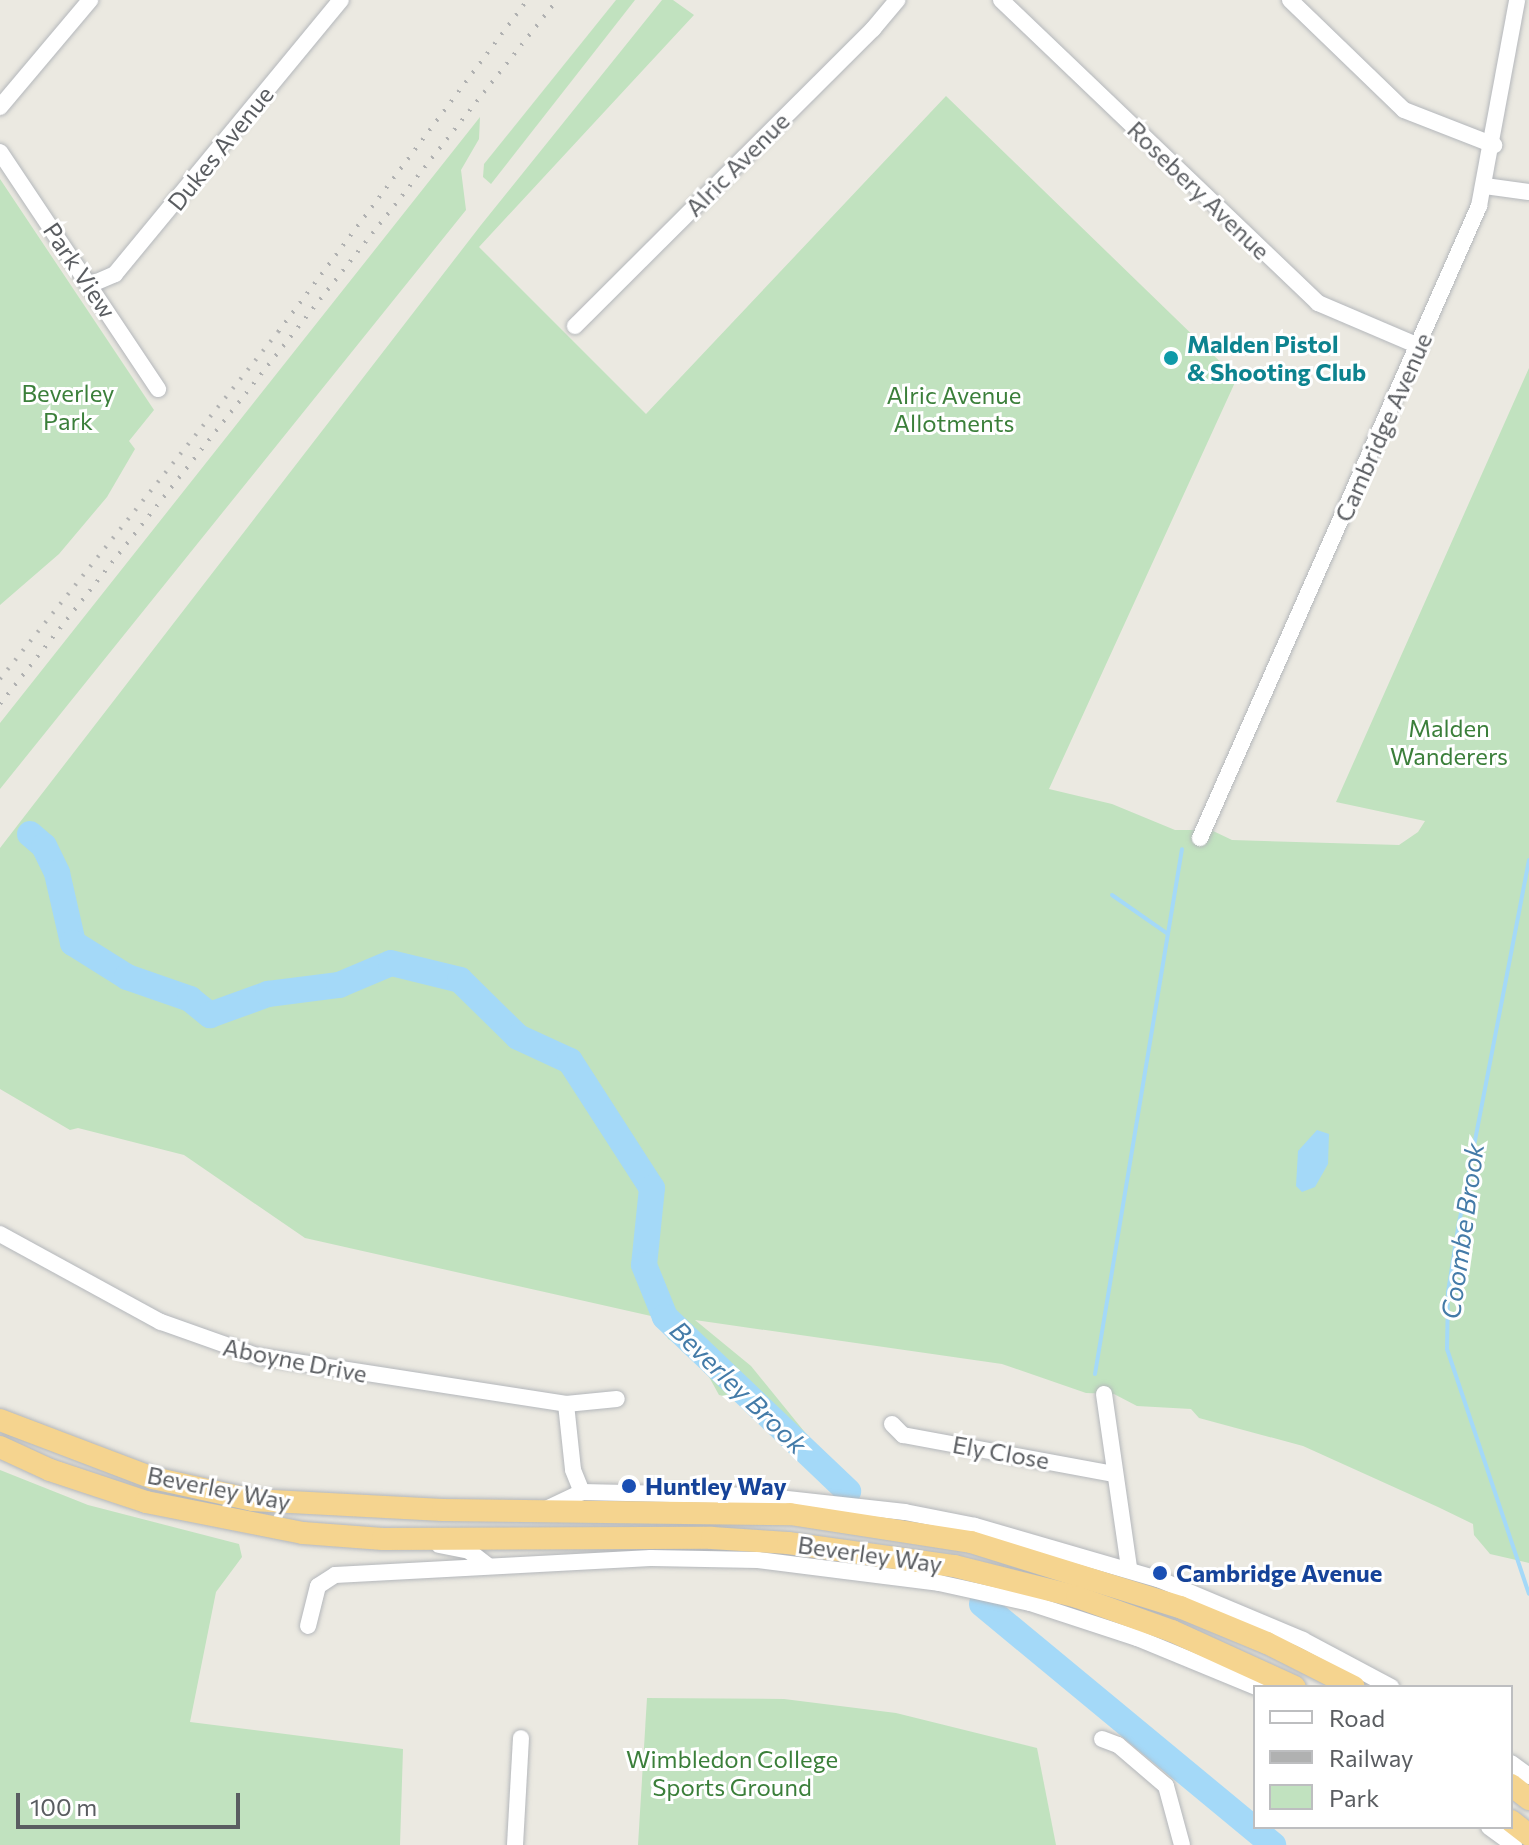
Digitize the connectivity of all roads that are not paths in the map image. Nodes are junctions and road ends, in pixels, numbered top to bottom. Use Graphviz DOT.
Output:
graph roads {
  1 [pos="90,0"];
  2 [pos="341,0"];
  3 [pos="897,0"];
  4 [pos="1001,0"];
  5 [pos="1290,0"];
  6 [pos="1517,0"];
  7 [pos="0,107"];
  8 [pos="1494,145"];
  9 [pos="0,152"];
  10 [pos="1485,186"];
  11 [pos="1529,192"];
  12 [pos="92,284"];
  13 [pos="575,326"];
  14 [pos="1419,346"];
  15 [pos="158,389"];
  16 [pos="1200,838"];
  17 [pos="0,1234"];
  18 [pos="1104,1394"];
  19 [pos="617,1399"];
  20 [pos="566,1404"];
  21 [pos="0,1420"];
  22 [pos="892,1424"];
  23 [pos="0,1447"];
  24 [pos="1114,1474"];
  25 [pos="582,1492"];
  26 [pos="543,1511"];
  27 [pos="423,1539"];
  28 [pos="487,1565"];
  29 [pos="1129,1568"];
  30 [pos="308,1626"];
  31 [pos="1291,1685"];
  32 [pos="1350,1685"];
  33 [pos="1387,1685"];
  34 [pos="1253,1686"];
  35 [pos="521,1738"];
  36 [pos="1102,1739"];
  37 [pos="1513,1787"];
  38 [pos="1529,1799"];
  39 [pos="1513,1823"];
  40 [pos="1492,1829"];
  41 [pos="1529,1835"];
  42 [pos="515,1845"];
  43 [pos="1182,1845"];
  44 [pos="1514,1845"];
  1 -- 7 [label="street"];
  2 -- 12 [label="street, Dukes Avenue"];
  3 -- 13 [label="street, Alric Avenue"];
  4 -- 14 [label="street, Rosebery Avenue"];
  5 -- 8 [label="street"];
  6 -- 8 [label="street, Cambridge Avenue"];
  8 -- 10 [label="street, Cambridge Avenue"];
  9 -- 12 [label="street, Park View"];
  10 -- 11 [label="street"];
  10 -- 14 [label="street, Cambridge Avenue"];
  12 -- 15 [label="street, Park View"];
  14 -- 16 [label="street, Cambridge Avenue"];
  17 -- 20 [label="street, Aboyne Drive"];
  18 -- 24 [label="street"];
  19 -- 20 [label="street, Aboyne Drive"];
  20 -- 25 [label="street"];
  21 -- 26 [label="highway, Beverley Way"];
  22 -- 24 [label="street, Ely Close"];
  23 -- 27 [label="highway, Beverley Way"];
  24 -- 29 [label="street"];
  25 -- 26 [label="street, Beverley Way"];
  25 -- 29 [label="street, Beverley Way"];
  26 -- 32 [label="highway, Beverley Way"];
  27 -- 28 [label="street, Beverley Way"];
  27 -- 31 [label="highway, Beverley Way"];
  28 -- 30 [label="street, Beverley Way"];
  28 -- 34 [label="street, Beverley Way"];
  29 -- 33 [label="street, Beverley Way"];
  35 -- 42 [label="street"];
  36 -- 43 [label="street"];
  37 -- 38 [label="highway"];
  39 -- 41 [label="highway"];
  40 -- 44 [label="street"];
}
